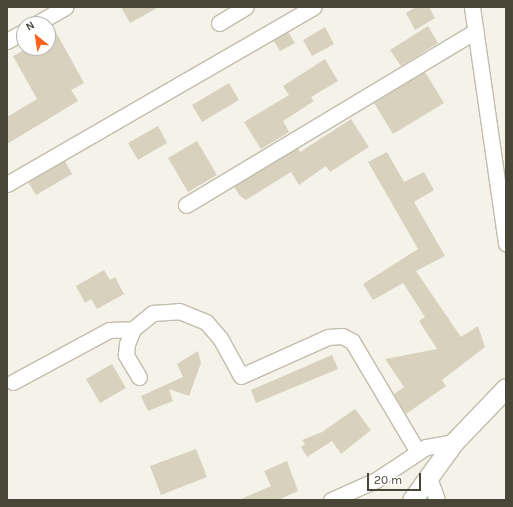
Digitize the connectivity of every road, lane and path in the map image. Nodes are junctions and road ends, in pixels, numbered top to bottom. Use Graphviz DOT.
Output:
graph roads {
  1 [pos="66,7"];
  2 [pos="246,7"];
  3 [pos="313,7"];
  4 [pos="472,7"];
  5 [pos="50,16"];
  6 [pos="219,23"];
  7 [pos="476,30"];
  8 [pos="16,36"];
  9 [pos="7,41"];
  10 [pos="7,184"];
  11 [pos="186,205"];
  12 [pos="506,244"];
  13 [pos="133,329"];
  14 [pos="139,377"];
  15 [pos="13,382"];
  16 [pos="506,388"];
  17 [pos="454,442"];
  18 [pos="418,452"];
  19 [pos="428,475"];
  20 [pos="331,500"];
  21 [pos="412,500"];
  22 [pos="437,500"];
  1 -- 5 [label="street"];
  2 -- 6 [label="street"];
  3 -- 10 [label="street"];
  4 -- 7 [label="street"];
  7 -- 11 [label="street"];
  7 -- 12 [label="street"];
  8 -- 9 [label="street"];
  13 -- 14 [label="street"];
  13 -- 15 [label="street"];
  13 -- 18 [label="street"];
  16 -- 17 [label="street"];
  17 -- 18 [label="street"];
  17 -- 19 [label="street"];
  18 -- 20 [label="street"];
  19 -- 21 [label="street"];
  19 -- 22 [label="street"];
}
